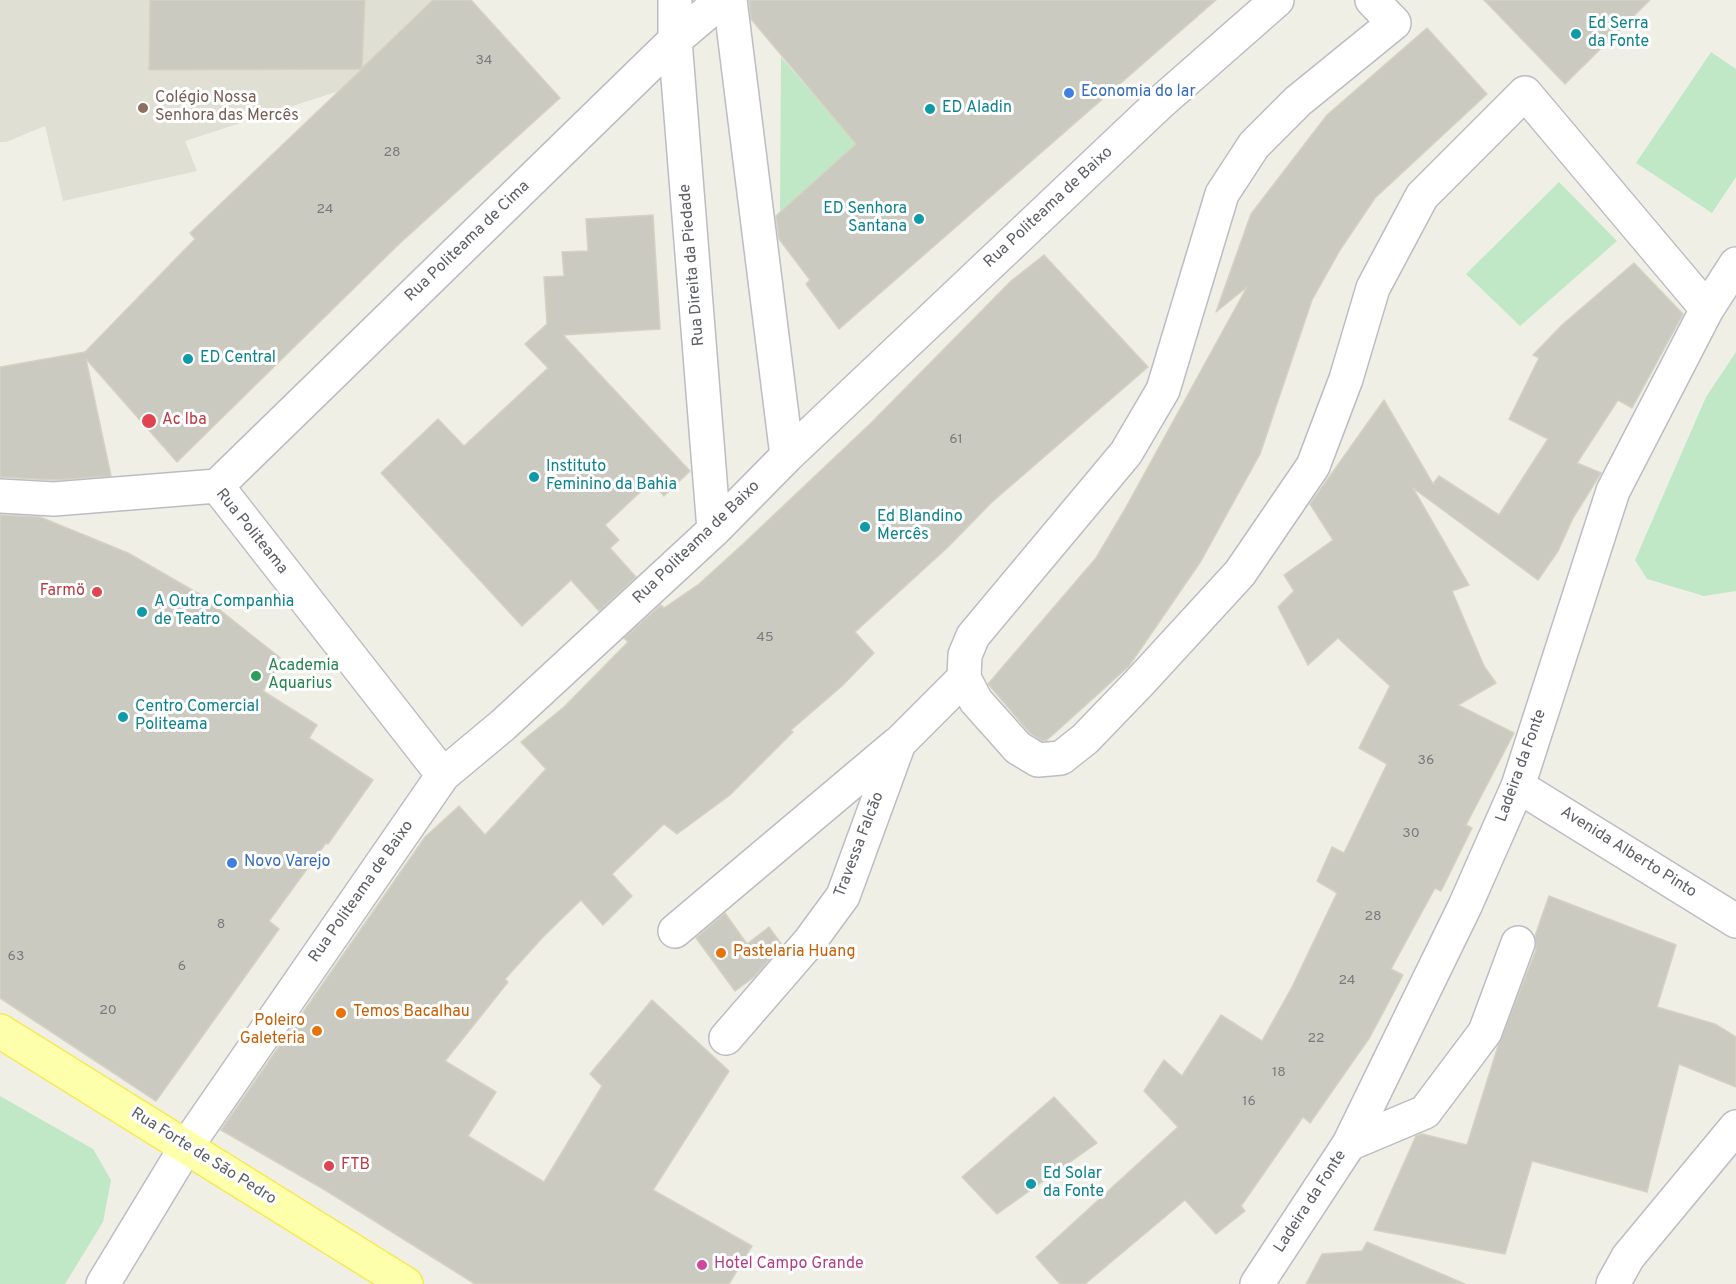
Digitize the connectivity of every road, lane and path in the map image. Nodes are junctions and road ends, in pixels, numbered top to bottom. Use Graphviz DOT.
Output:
graph roads {
  1 [pos="675,0"];
  2 [pos="722,0"];
  3 [pos="730,0"];
  4 [pos="1277,0"];
  5 [pos="1372,0"];
  6 [pos="675,40"];
  7 [pos="1736,264"];
  8 [pos="1697,298"];
  9 [pos="787,456"];
  10 [pos="217,486"];
  11 [pos="0,496"];
  12 [pos="714,530"];
  13 [pos="964,678"];
  14 [pos="899,743"];
  15 [pos="443,775"];
  16 [pos="1518,786"];
  17 [pos="1736,921"];
  18 [pos="675,931"];
  19 [pos="1518,943"];
  20 [pos="0,1031"];
  21 [pos="726,1038"];
  22 [pos="1736,1127"];
  23 [pos="1349,1144"];
  24 [pos="186,1147"];
  25 [pos="103,1284"];
  26 [pos="406,1284"];
  27 [pos="1257,1284"];
  28 [pos="1613,1284"];
  1 -- 6 [label="street, Rua Direita da Piedade"];
  2 -- 6 [label="street, Rua Politeama de Cima"];
  3 -- 9 [label="street"];
  4 -- 9 [label="street, Rua Politeama de Baixo"];
  5 -- 13 [label="street"];
  6 -- 10 [label="street, Rua Politeama de Cima"];
  6 -- 12 [label="street, Rua Direita da Piedade"];
  7 -- 8 [label="street, Ladeira da Fonte"];
  8 -- 13 [label="street"];
  8 -- 16 [label="street, Ladeira da Fonte"];
  9 -- 12 [label="street, Rua Politeama de Baixo"];
  10 -- 11 [label="street, Rua Politeama"];
  10 -- 15 [label="street, Rua Politeama"];
  12 -- 15 [label="street, Rua Politeama de Baixo"];
  13 -- 14 [label="street, Travessa Falcão"];
  14 -- 18 [label="street"];
  14 -- 21 [label="street, Travessa Falcão"];
  15 -- 24 [label="street, Rua Politeama de Baixo"];
  16 -- 17 [label="street, Avenida Alberto Pinto"];
  16 -- 23 [label="street, Ladeira da Fonte"];
  19 -- 23 [label="street"];
  20 -- 24 [label="main road, Rua Forte de São Pedro"];
  22 -- 28 [label="street"];
  23 -- 27 [label="street, Ladeira da Fonte"];
  24 -- 25 [label="street, Rua Politeama de Baixo"];
  24 -- 26 [label="main road, Rua Forte de São Pedro"];
}
